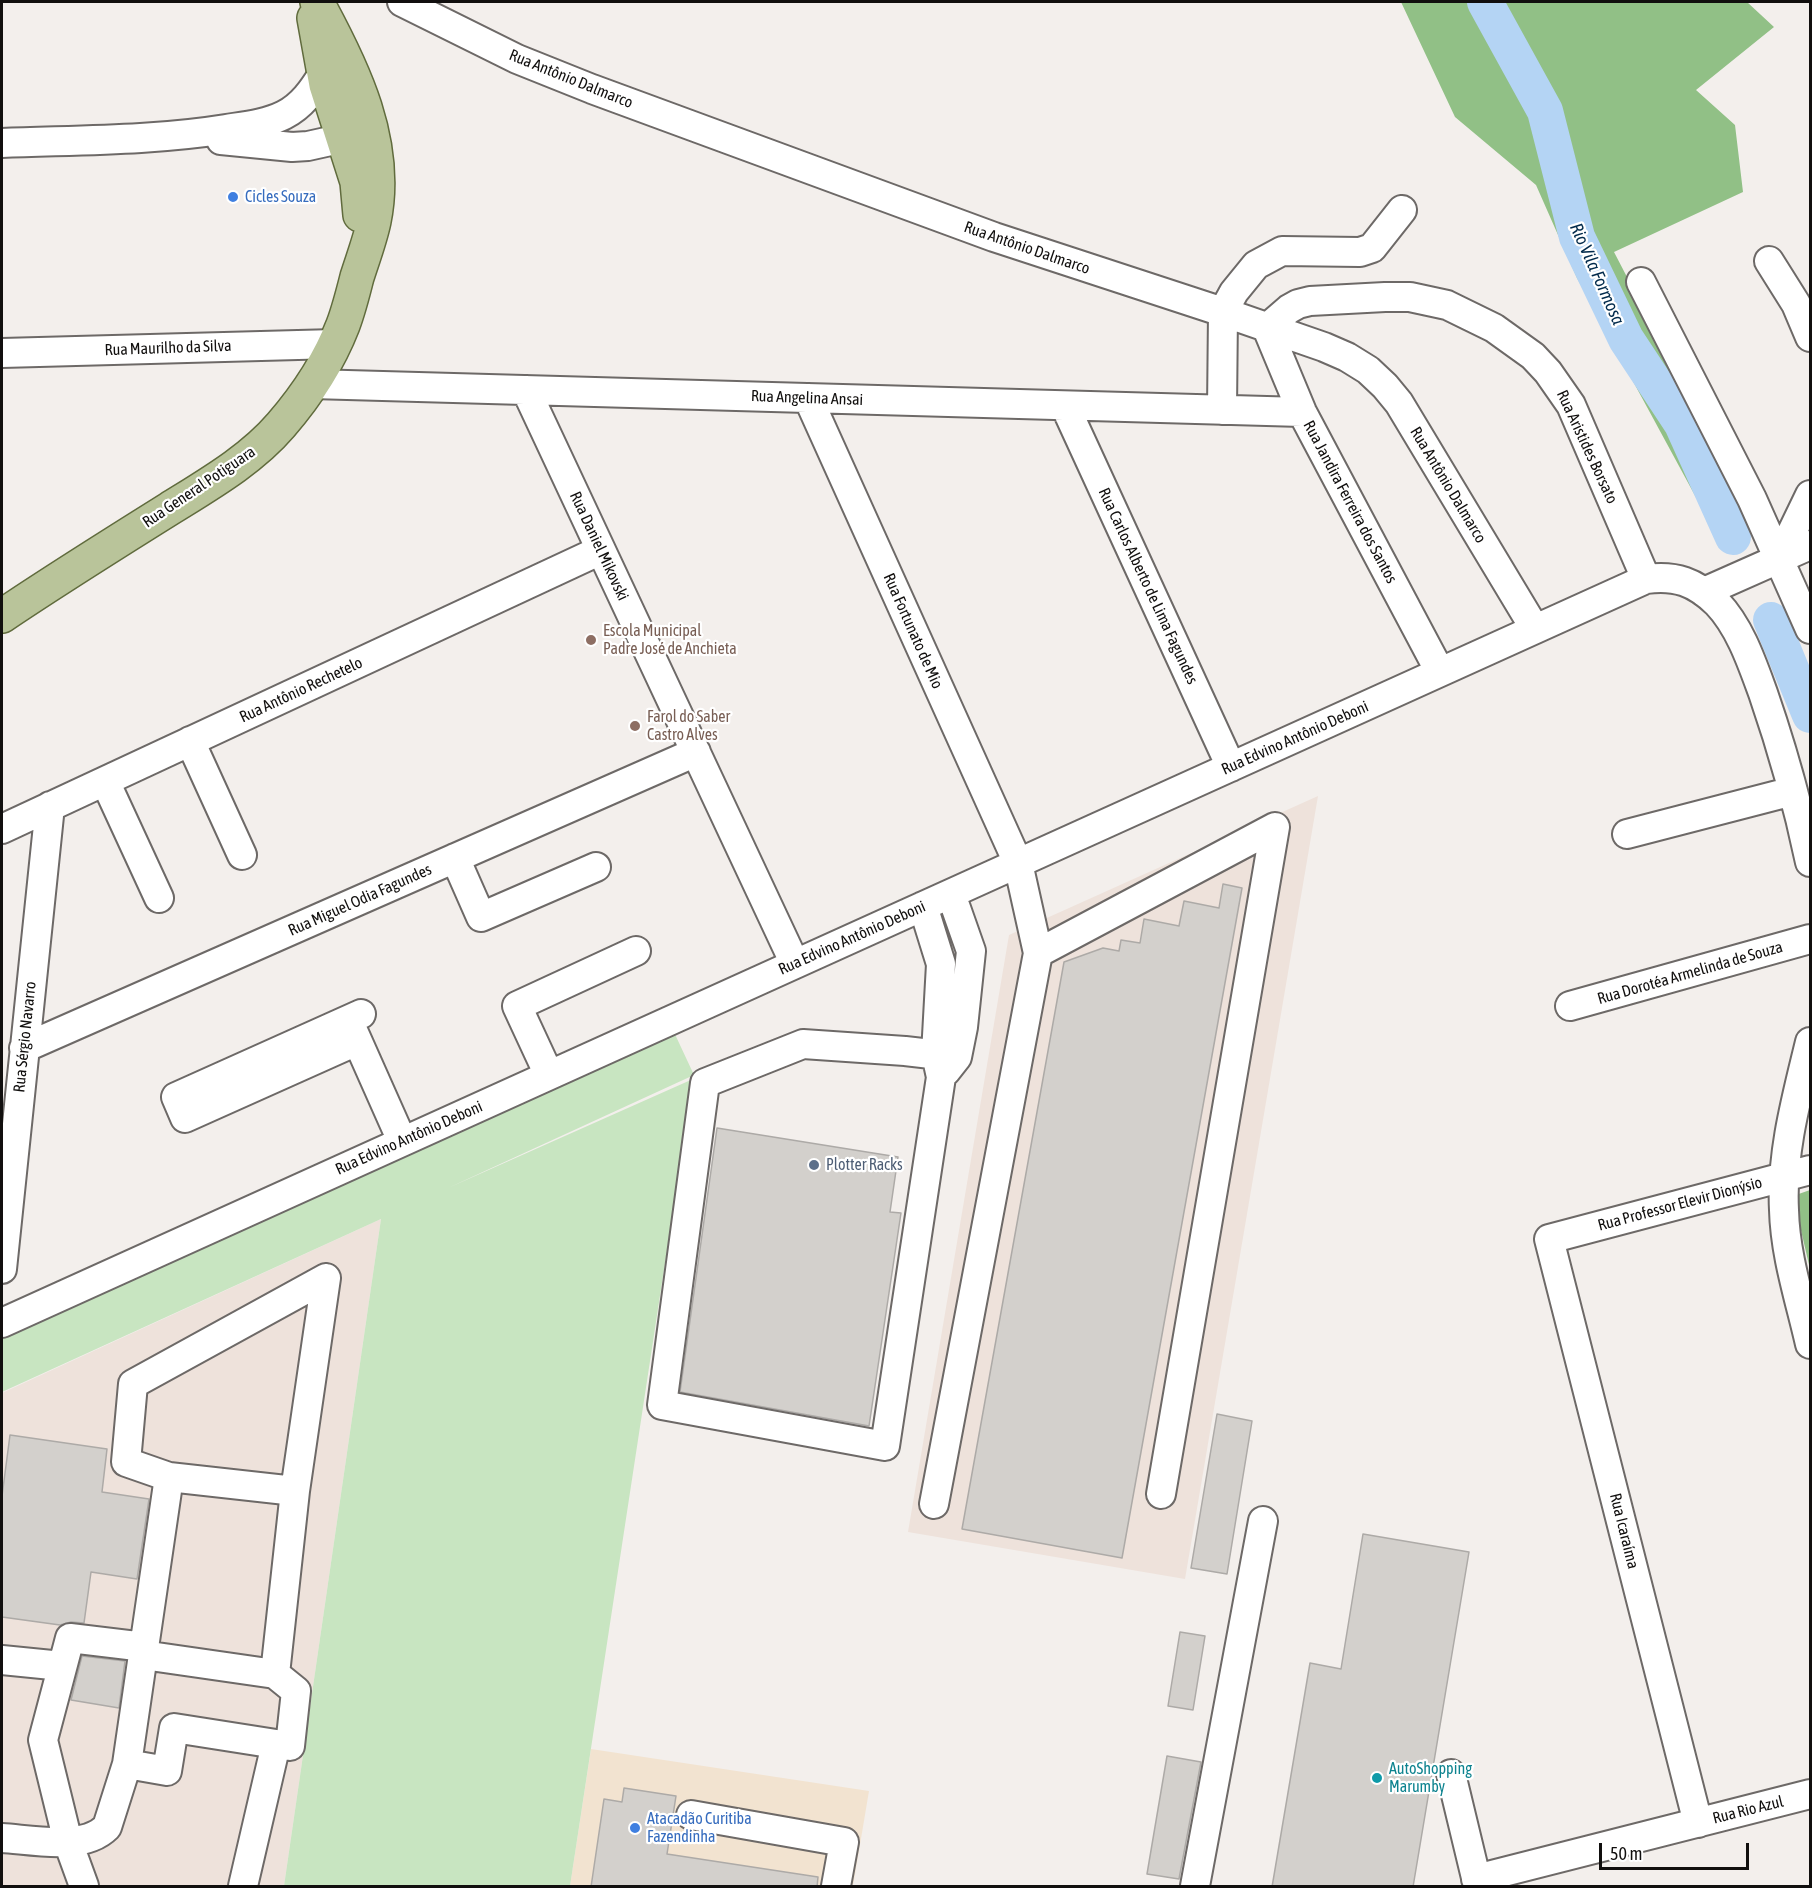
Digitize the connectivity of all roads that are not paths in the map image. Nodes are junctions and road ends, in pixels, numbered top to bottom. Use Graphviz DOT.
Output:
graph roads {
  1 [pos="310,2"];
  2 [pos="317,2"];
  3 [pos="402,2"];
  4 [pos="324,72"];
  5 [pos="356,81"];
  6 [pos="186,136"];
  7 [pos="344,138"];
  8 [pos="2,142"];
  9 [pos="1402,210"];
  10 [pos="1769,261"];
  11 [pos="358,277"];
  12 [pos="1641,282"];
  13 [pos="1223,312"];
  14 [pos="1268,328"];
  15 [pos="1810,337"];
  16 [pos="335,344"];
  17 [pos="2,353"];
  18 [pos="312,384"];
  19 [pos="526,390"];
  20 [pos="808,398"];
  21 [pos="1065,405"];
  22 [pos="1222,410"];
  23 [pos="1302,412"];
  24 [pos="1810,495"];
  25 [pos="1810,544"];
  26 [pos="601,550"];
  27 [pos="1779,559"];
  28 [pos="1646,579"];
  29 [pos="1704,592"];
  30 [pos="2,616"];
  31 [pos="1535,629"];
  32 [pos="1810,629"];
  33 [pos="1440,672"];
  34 [pos="190,741"];
  35 [pos="696,752"];
  36 [pos="1231,767"];
  37 [pos="105,781"];
  38 [pos="1793,791"];
  39 [pos="50,806"];
  40 [pos="1806,824"];
  41 [pos="2,829"];
  42 [pos="1627,834"];
  43 [pos="242,855"];
  44 [pos="455,858"];
  45 [pos="1810,862"];
  46 [pos="1018,863"];
  47 [pos="596,867"];
  48 [pos="951,894"];
  49 [pos="159,898"];
  50 [pos="923,906"];
  51 [pos="1810,939"];
  52 [pos="636,951"];
  53 [pos="1038,953"];
  54 [pos="795,964"];
  55 [pos="1570,1006"];
  56 [pos="355,1025"];
  57 [pos="1810,1042"];
  58 [pos="24,1048"];
  59 [pos="945,1063"];
  60 [pos="549,1075"];
  61 [pos="402,1141"];
  62 [pos="1797,1173"];
  63 [pos="1549,1239"];
  64 [pos="2,1269"];
  65 [pos="2,1323"];
  66 [pos="1810,1344"];
  67 [pos="169,1477"];
  68 [pos="295,1491"];
  69 [pos="1161,1494"];
  70 [pos="934,1504"];
  71 [pos="1263,1521"];
  72 [pos="144,1651"];
  73 [pos="2,1660"];
  74 [pos="62,1666"];
  75 [pos="275,1674"];
  76 [pos="276,1744"];
  77 [pos="127,1764"];
  78 [pos="1451,1774"];
  79 [pos="1810,1794"];
  80 [pos="691,1815"];
  81 [pos="1698,1822"];
  82 [pos="2,1838"];
  83 [pos="69,1842"];
  84 [pos="1477,1883"];
  85 [pos="84,1887"];
  86 [pos="243,1887"];
  87 [pos="836,1887"];
  88 [pos="1195,1887"];
  1 -- 4 [label="main road, Rua General Potiguara"];
  2 -- 5 [label="main road, Rua General Potiguara"];
  3 -- 13 [label="street, Rua Antônio Dalmarco"];
  4 -- 6 [label="street"];
  4 -- 7 [label="main road, Rua General Potiguara"];
  5 -- 7 [label="main road"];
  5 -- 11 [label="main road, Rua General Potiguara"];
  6 -- 7 [label="street"];
  6 -- 8 [label="street"];
  7 -- 11 [label="main road, Rua General Potiguara"];
  9 -- 13 [label="street"];
  10 -- 15 [label="street"];
  11 -- 16 [label="main road, Rua General Potiguara"];
  12 -- 27 [label="street"];
  13 -- 14 [label="street, Rua Antônio Dalmarco"];
  13 -- 22 [label="street"];
  14 -- 23 [label="street, Rua Jandira Ferreira dos Santos"];
  14 -- 28 [label="street, Rua Aristides Borsato"];
  14 -- 31 [label="street, Rua Antônio Dalmarco"];
  16 -- 17 [label="street, Rua Maurilho da Silva"];
  16 -- 18 [label="main road, Rua General Potiguara"];
  18 -- 19 [label="street, Rua Angelina Ansai"];
  18 -- 30 [label="main road, Rua General Potiguara"];
  19 -- 20 [label="street, Rua Angelina Ansai"];
  19 -- 26 [label="street, Rua Daniel Mikovski"];
  20 -- 21 [label="street, Rua Angelina Ansai"];
  20 -- 46 [label="street, Rua Fortunato de Mio"];
  21 -- 22 [label="street, Rua Angelina Ansai"];
  21 -- 36 [label="street, Rua Carlos Alberto de Lima Fagundes"];
  22 -- 23 [label="street, Rua Angelina Ansai"];
  23 -- 33 [label="street, Rua Jandira Ferreira dos Santos"];
  24 -- 27 [label="street"];
  25 -- 27 [label="street"];
  26 -- 34 [label="street, Rua Antônio Rechetelo"];
  26 -- 35 [label="street, Rua Daniel Mikovski"];
  27 -- 29 [label="street"];
  27 -- 32 [label="street"];
  28 -- 29 [label="street, Rua Edvino Antônio Deboni"];
  28 -- 31 [label="street, Rua Edvino Antônio Deboni"];
  29 -- 38 [label="street"];
  31 -- 33 [label="street, Rua Edvino Antônio Deboni"];
  33 -- 36 [label="street, Rua Edvino Antônio Deboni"];
  34 -- 37 [label="street, Rua Antônio Rechetelo"];
  34 -- 43 [label="street"];
  35 -- 44 [label="street, Rua Miguel Odia Fagundes"];
  35 -- 54 [label="street, Rua Daniel Mikovski"];
  36 -- 46 [label="street, Rua Edvino Antônio Deboni"];
  37 -- 39 [label="street, Rua Antônio Rechetelo"];
  37 -- 49 [label="street"];
  38 -- 40 [label="street"];
  38 -- 42 [label="street"];
  39 -- 41 [label="street, Rua Antônio Rechetelo"];
  39 -- 58 [label="street, Rua Sérgio Navarro"];
  40 -- 45 [label="street"];
  44 -- 47 [label="street"];
  44 -- 58 [label="street, Rua Miguel Odia Fagundes"];
  46 -- 48 [label="street, Rua Edvino Antônio Deboni"];
  46 -- 53 [label="street, Rua Fortunato de Mio"];
  48 -- 50 [label="street, Rua Edvino Antônio Deboni"];
  48 -- 59 [label="street"];
  50 -- 54 [label="street, Rua Edvino Antônio Deboni"];
  50 -- 59 [label="street"];
  51 -- 55 [label="street, Rua Dorotéa Armelinda de Souza"];
  52 -- 60 [label="street"];
  53 -- 69 [label="street"];
  53 -- 70 [label="street"];
  54 -- 60 [label="street, Rua Edvino Antônio Deboni"];
  56 -- 56 [label="street"];
  56 -- 61 [label="street"];
  57 -- 62 [label="street"];
  58 -- 64 [label="street, Rua Sérgio Navarro"];
  59 -- 59 [label="street"];
  60 -- 61 [label="street, Rua Edvino Antônio Deboni"];
  61 -- 65 [label="street, Rua Edvino Antônio Deboni"];
  62 -- 63 [label="street, Rua Professor Elevir Dionýsio"];
  62 -- 66 [label="street"];
  63 -- 81 [label="street, Rua Icaraíma"];
  67 -- 68 [label="street"];
  67 -- 68 [label="street"];
  67 -- 72 [label="street"];
  68 -- 75 [label="street"];
  71 -- 88 [label="street"];
  72 -- 74 [label="street"];
  72 -- 75 [label="street"];
  72 -- 77 [label="street"];
  73 -- 74 [label="street"];
  74 -- 83 [label="street"];
  75 -- 76 [label="street"];
  76 -- 77 [label="street"];
  76 -- 86 [label="street"];
  77 -- 83 [label="street"];
  78 -- 84 [label="street"];
  79 -- 81 [label="street, Rua Rio Azul"];
  80 -- 87 [label="street"];
  81 -- 84 [label="street, Rua Rio Azul"];
  82 -- 83 [label="street"];
  83 -- 85 [label="street"];
}
